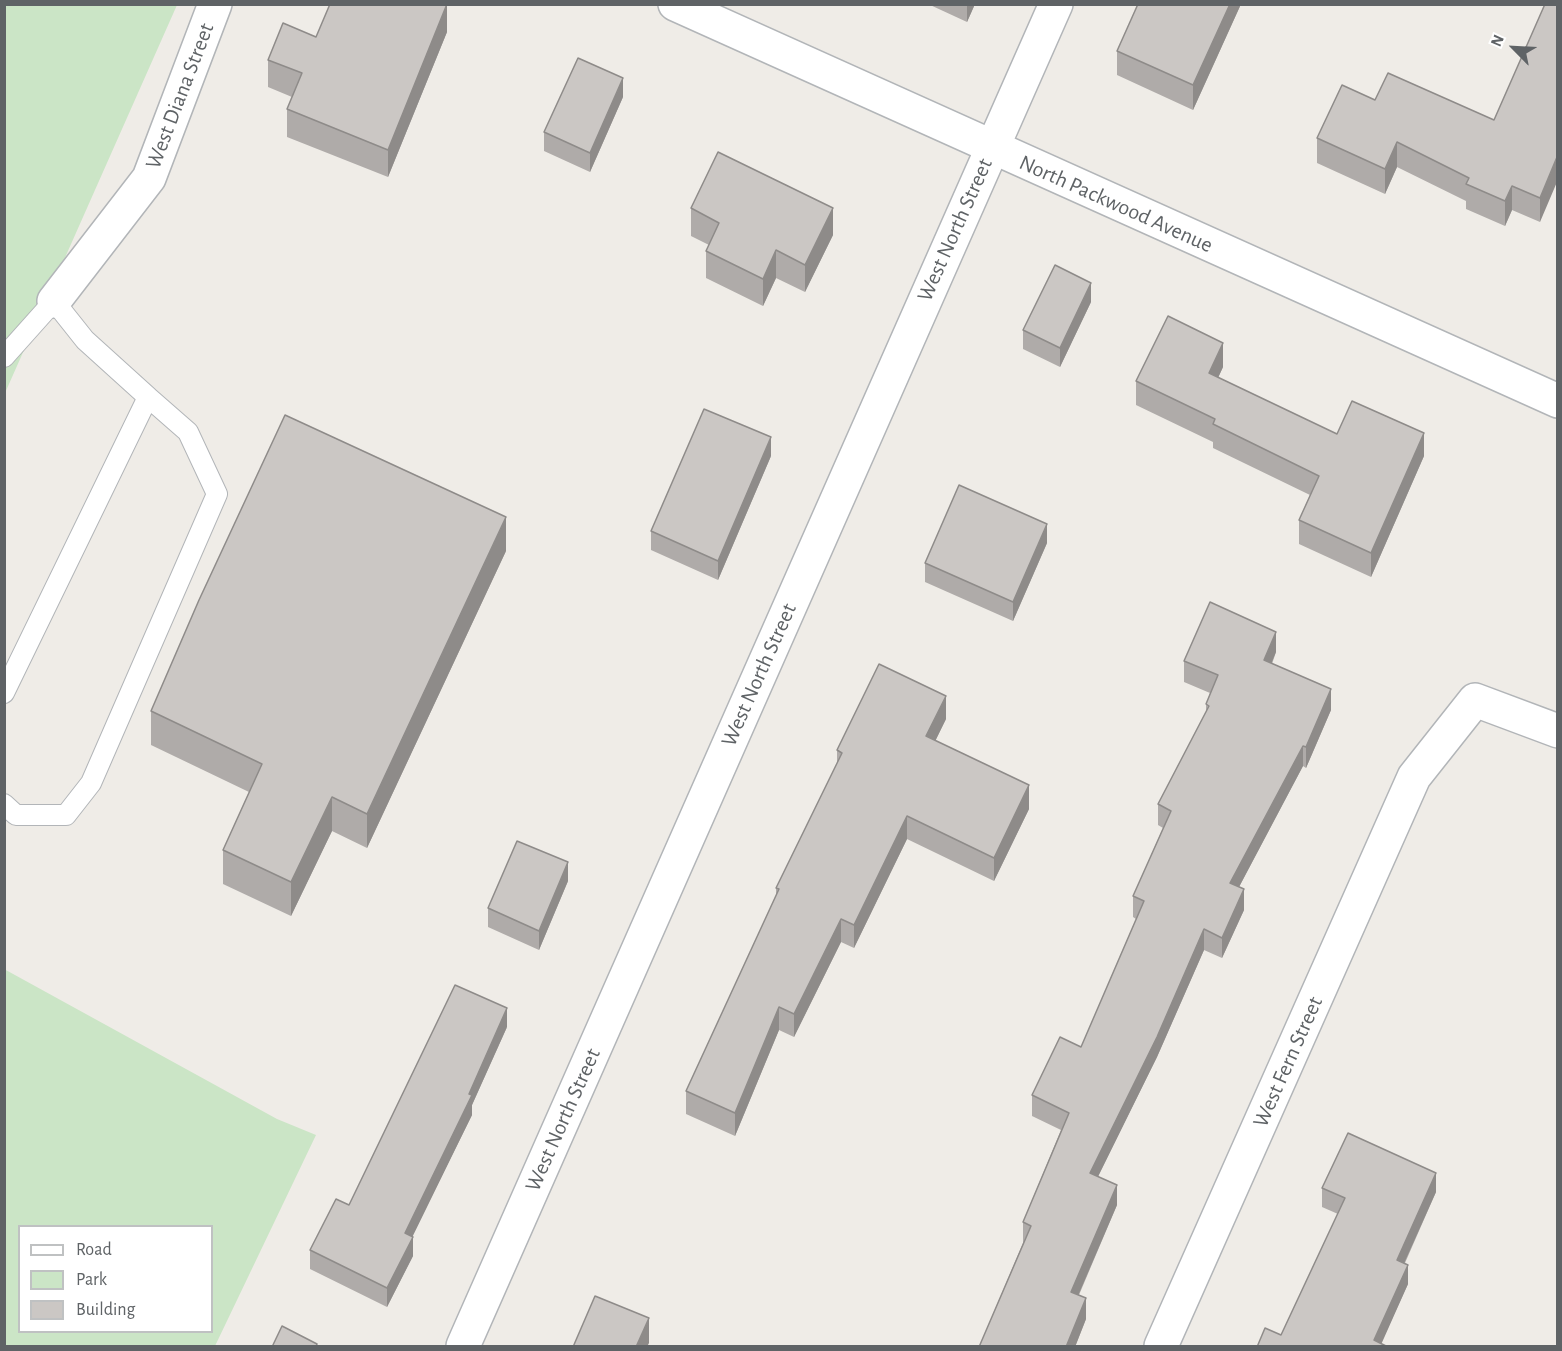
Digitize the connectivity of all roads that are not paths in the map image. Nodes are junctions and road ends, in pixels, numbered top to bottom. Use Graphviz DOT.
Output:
graph roads {
  1 [pos="215,4"];
  2 [pos="675,4"];
  3 [pos="1056,4"];
  4 [pos="991,148"];
  5 [pos="54,301"];
  6 [pos="4,357"];
  7 [pos="148,397"];
  8 [pos="1557,401"];
  9 [pos="4,693"];
  10 [pos="1557,731"];
  11 [pos="4,804"];
  12 [pos="463,1347"];
  13 [pos="1161,1347"];
  1 -- 5 [label="street, West Diana Street"];
  2 -- 4 [label="street, North Packwood Avenue"];
  3 -- 4 [label="street, West North Street"];
  4 -- 8 [label="street, North Packwood Avenue"];
  4 -- 12 [label="street, West North Street"];
  5 -- 6 [label="lane"];
  5 -- 7 [label="lane"];
  7 -- 9 [label="lane"];
  7 -- 11 [label="lane"];
  10 -- 13 [label="street, West Fern Street"];
}
